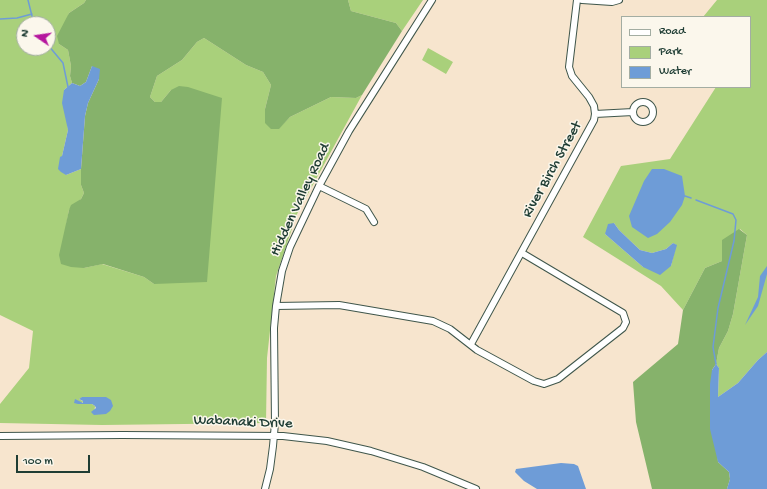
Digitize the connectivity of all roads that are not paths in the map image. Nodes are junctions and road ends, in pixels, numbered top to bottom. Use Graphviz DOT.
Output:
graph roads {
  1 [pos="432,0"];
  2 [pos="577,0"];
  3 [pos="582,0"];
  4 [pos="619,0"];
  5 [pos="633,112"];
  6 [pos="596,114"];
  7 [pos="319,186"];
  8 [pos="374,222"];
  9 [pos="522,253"];
  10 [pos="276,306"];
  11 [pos="471,344"];
  12 [pos="0,436"];
  13 [pos="274,436"];
  14 [pos="265,489"];
  15 [pos="476,489"];
  1 -- 7 [label="street, Hidden Valley Road"];
  2 -- 6 [label="street, River Birch Street"];
  3 -- 4 [label="street"];
  5 -- 6 [label="street"];
  6 -- 9 [label="street, River Birch Street"];
  7 -- 8 [label="street"];
  7 -- 10 [label="street, Hidden Valley Road"];
  9 -- 11 [label="street, River Birch Street"];
  9 -- 11 [label="street"];
  10 -- 11 [label="street"];
  10 -- 13 [label="street, Hidden Valley Road"];
  12 -- 13 [label="street, Wabanaki Drive"];
  13 -- 14 [label="street, Hidden Valley Road"];
  13 -- 15 [label="street, Wabanaki Drive"];
}
